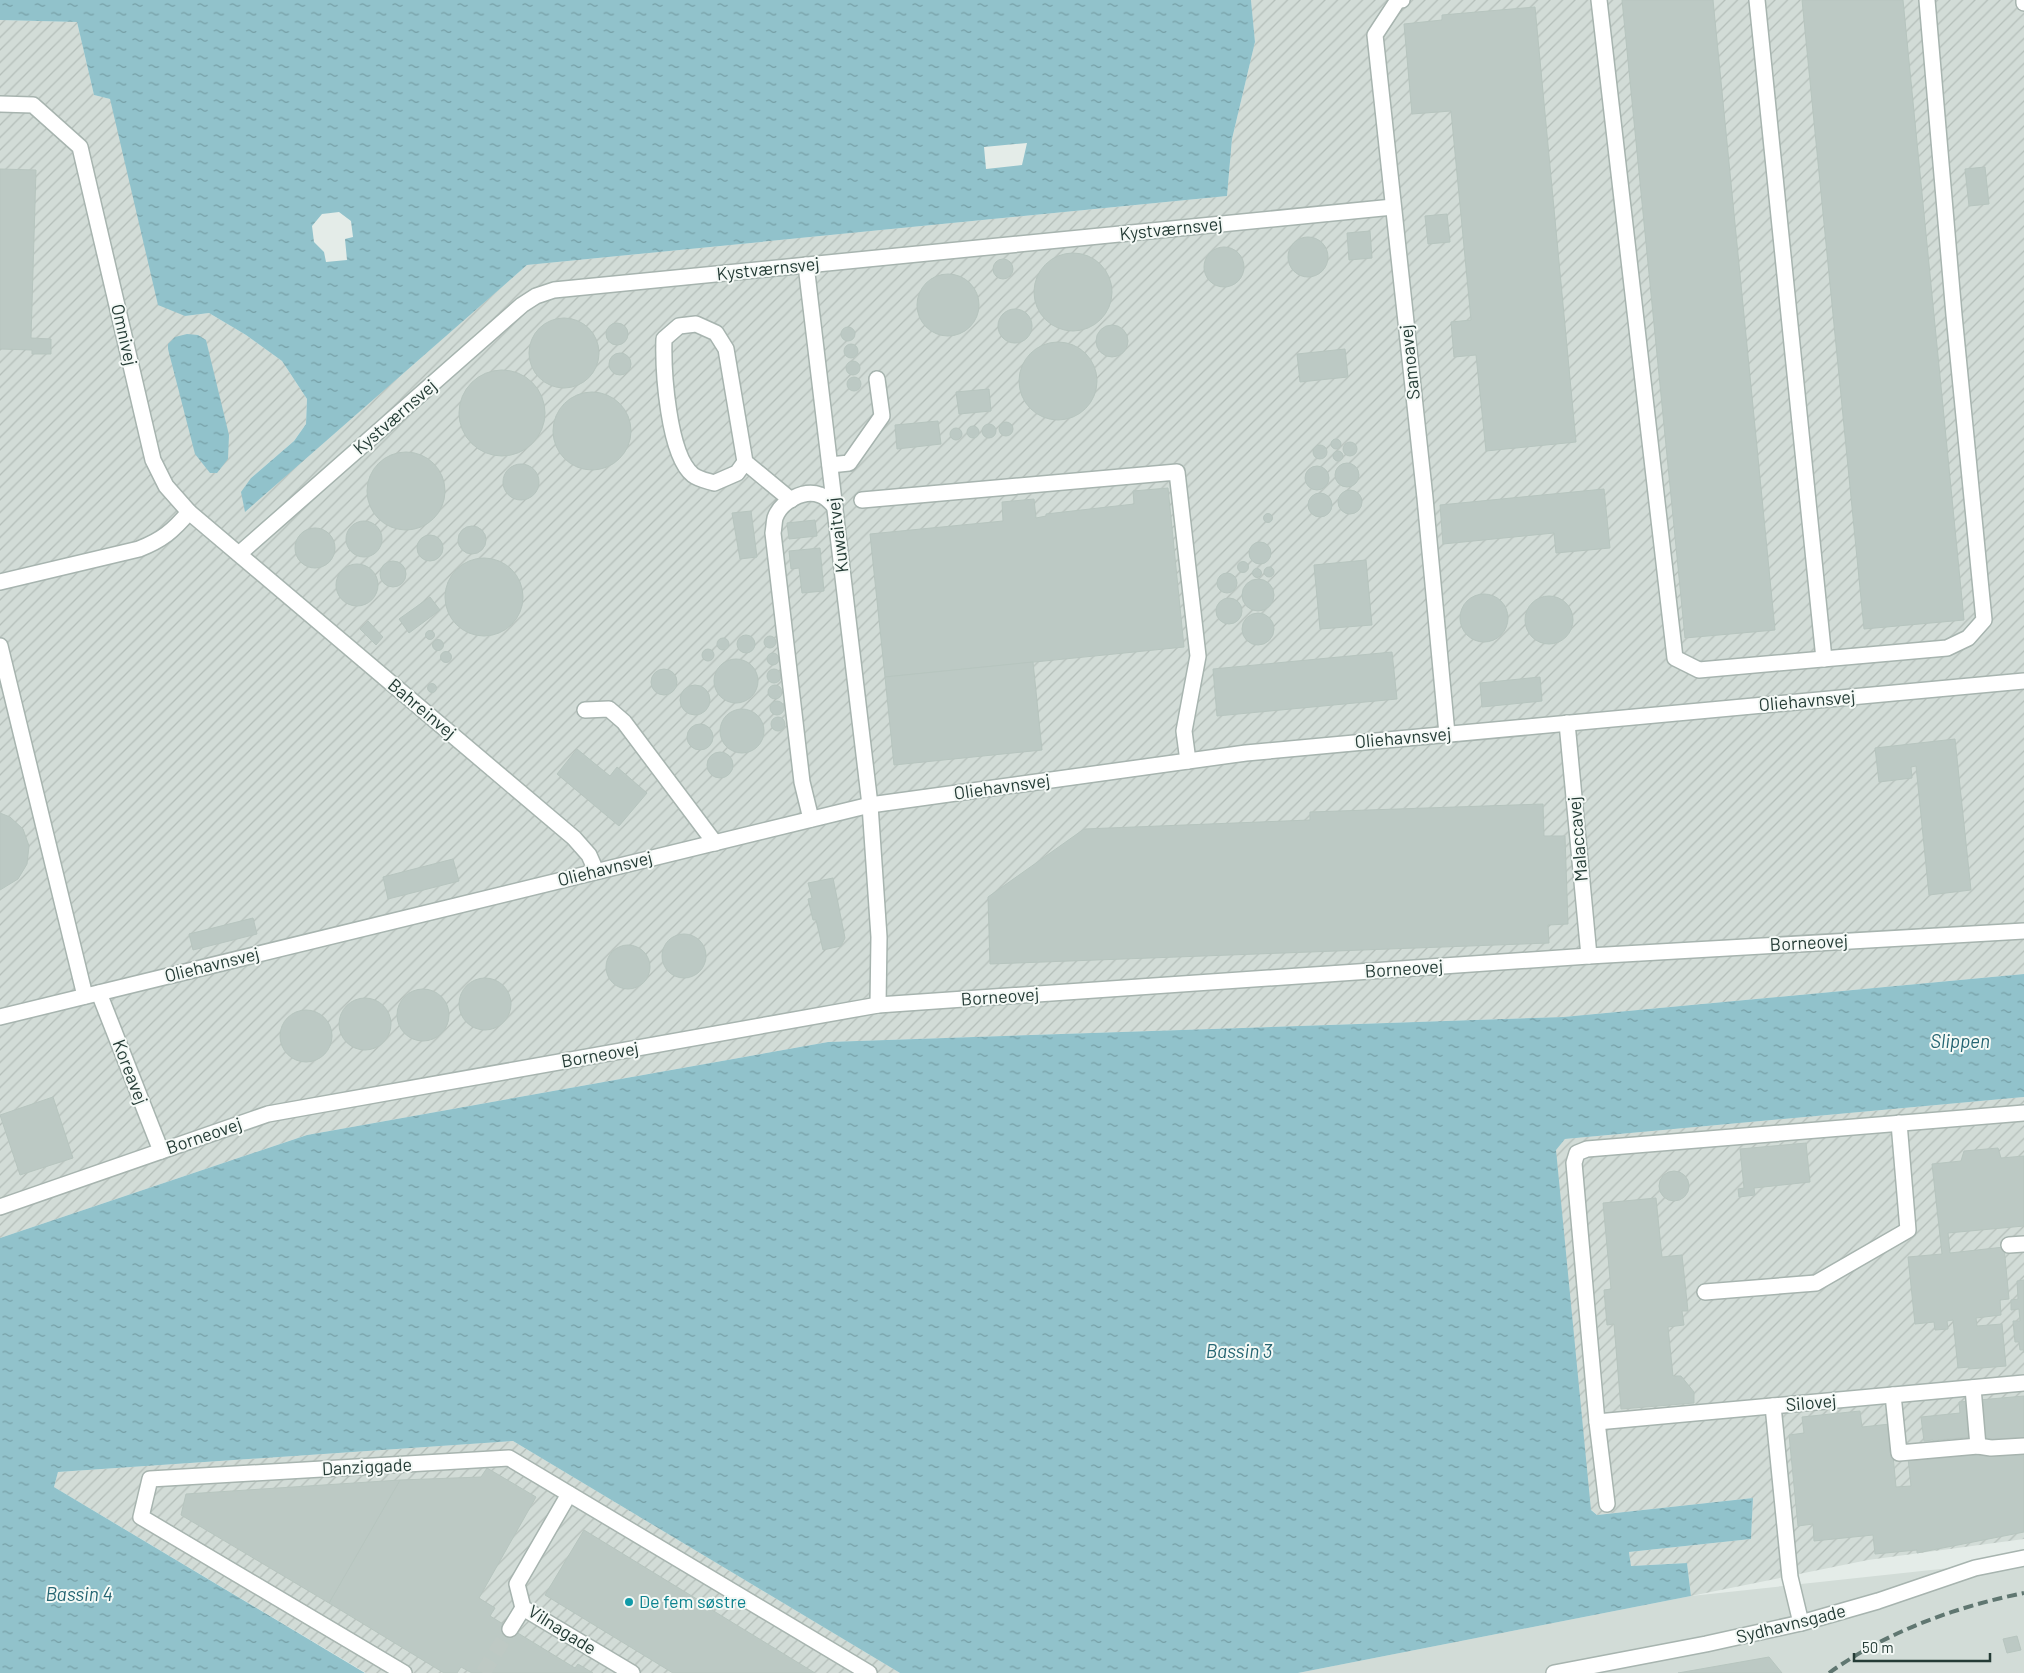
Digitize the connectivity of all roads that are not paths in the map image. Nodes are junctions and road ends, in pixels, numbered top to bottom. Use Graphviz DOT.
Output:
graph roads {
  1 [pos="1402,0"];
  2 [pos="1599,0"];
  3 [pos="1757,0"];
  4 [pos="1927,0"];
  5 [pos="0,104"];
  6 [pos="1393,207"];
  7 [pos="806,265"];
  8 [pos="877,380"];
  9 [pos="745,462"];
  10 [pos="830,466"];
  11 [pos="791,500"];
  12 [pos="862,500"];
  13 [pos="835,507"];
  14 [pos="189,512"];
  15 [pos="239,554"];
  16 [pos="0,582"];
  17 [pos="0,646"];
  18 [pos="1824,660"];
  19 [pos="2024,681"];
  20 [pos="585,710"];
  21 [pos="1567,723"];
  22 [pos="1446,734"];
  23 [pos="1188,761"];
  24 [pos="870,805"];
  25 [pos="811,819"];
  26 [pos="715,843"];
  27 [pos="596,871"];
  28 [pos="2024,931"];
  29 [pos="1589,956"];
  30 [pos="92,994"];
  31 [pos="878,1005"];
  32 [pos="0,1016"];
  33 [pos="2024,1113"];
  34 [pos="1899,1123"];
  35 [pos="161,1151"];
  36 [pos="0,1207"];
  37 [pos="1705,1292"];
  38 [pos="2024,1383"];
  39 [pos="1973,1388"];
  40 [pos="1893,1396"];
  41 [pos="1772,1406"];
  42 [pos="1597,1422"];
  43 [pos="1978,1446"];
  44 [pos="2024,1446"];
  45 [pos="569,1494"];
  46 [pos="1607,1504"];
  47 [pos="2024,1558"];
  48 [pos="523,1608"];
  49 [pos="1801,1623"];
  50 [pos="510,1628"];
  51 [pos="404,1673"];
  52 [pos="632,1673"];
  53 [pos="870,1673"];
  54 [pos="1554,1673"];
  1 -- 6 [label="street, Samoavej"];
  2 -- 18 [label="street"];
  3 -- 18 [label="street"];
  4 -- 18 [label="street"];
  5 -- 14 [label="street, Omnivej"];
  6 -- 7 [label="street, Kystværnsvej"];
  6 -- 22 [label="street, Samoavej"];
  7 -- 10 [label="street, Kuwaitvej"];
  7 -- 15 [label="street, Kystværnsvej"];
  8 -- 10 [label="street"];
  9 -- 9 [label="street"];
  9 -- 11 [label="street"];
  10 -- 13 [label="street, Kuwaitvej"];
  11 -- 13 [label="street"];
  11 -- 25 [label="street"];
  12 -- 23 [label="street"];
  13 -- 24 [label="street, Kuwaitvej"];
  14 -- 15 [label="street, Omnivej"];
  14 -- 16 [label="street"];
  15 -- 27 [label="street, Bahreinvej"];
  17 -- 30 [label="street, Koreavej"];
  19 -- 21 [label="street, Oliehavnsvej"];
  20 -- 26 [label="street"];
  21 -- 22 [label="street, Oliehavnsvej"];
  21 -- 29 [label="street, Malaccavej"];
  22 -- 23 [label="street, Oliehavnsvej"];
  23 -- 24 [label="street, Oliehavnsvej"];
  24 -- 25 [label="street, Oliehavnsvej"];
  24 -- 31 [label="street, Kuwaitvej"];
  25 -- 26 [label="street, Oliehavnsvej"];
  26 -- 27 [label="street, Oliehavnsvej"];
  27 -- 30 [label="street, Oliehavnsvej"];
  28 -- 29 [label="street, Borneovej"];
  29 -- 31 [label="street, Borneovej"];
  30 -- 32 [label="street, Oliehavnsvej"];
  30 -- 35 [label="street, Koreavej"];
  31 -- 35 [label="street, Borneovej"];
  33 -- 34 [label="street"];
  34 -- 37 [label="street"];
  34 -- 42 [label="street"];
  35 -- 36 [label="street, Borneovej"];
  38 -- 39 [label="street, Silovej"];
  39 -- 40 [label="street, Silovej"];
  39 -- 43 [label="street"];
  40 -- 41 [label="street, Silovej"];
  40 -- 43 [label="street"];
  41 -- 42 [label="street, Silovej"];
  41 -- 49 [label="street"];
  42 -- 46 [label="street"];
  43 -- 44 [label="street"];
  45 -- 48 [label="street, Vilnagade"];
  45 -- 51 [label="street, Danziggade"];
  45 -- 53 [label="street, Danziggade"];
  47 -- 49 [label="street, Sydhavnsgade"];
  48 -- 50 [label="street"];
  48 -- 52 [label="street, Vilnagade"];
  49 -- 54 [label="street, Sydhavnsgade"];
}
